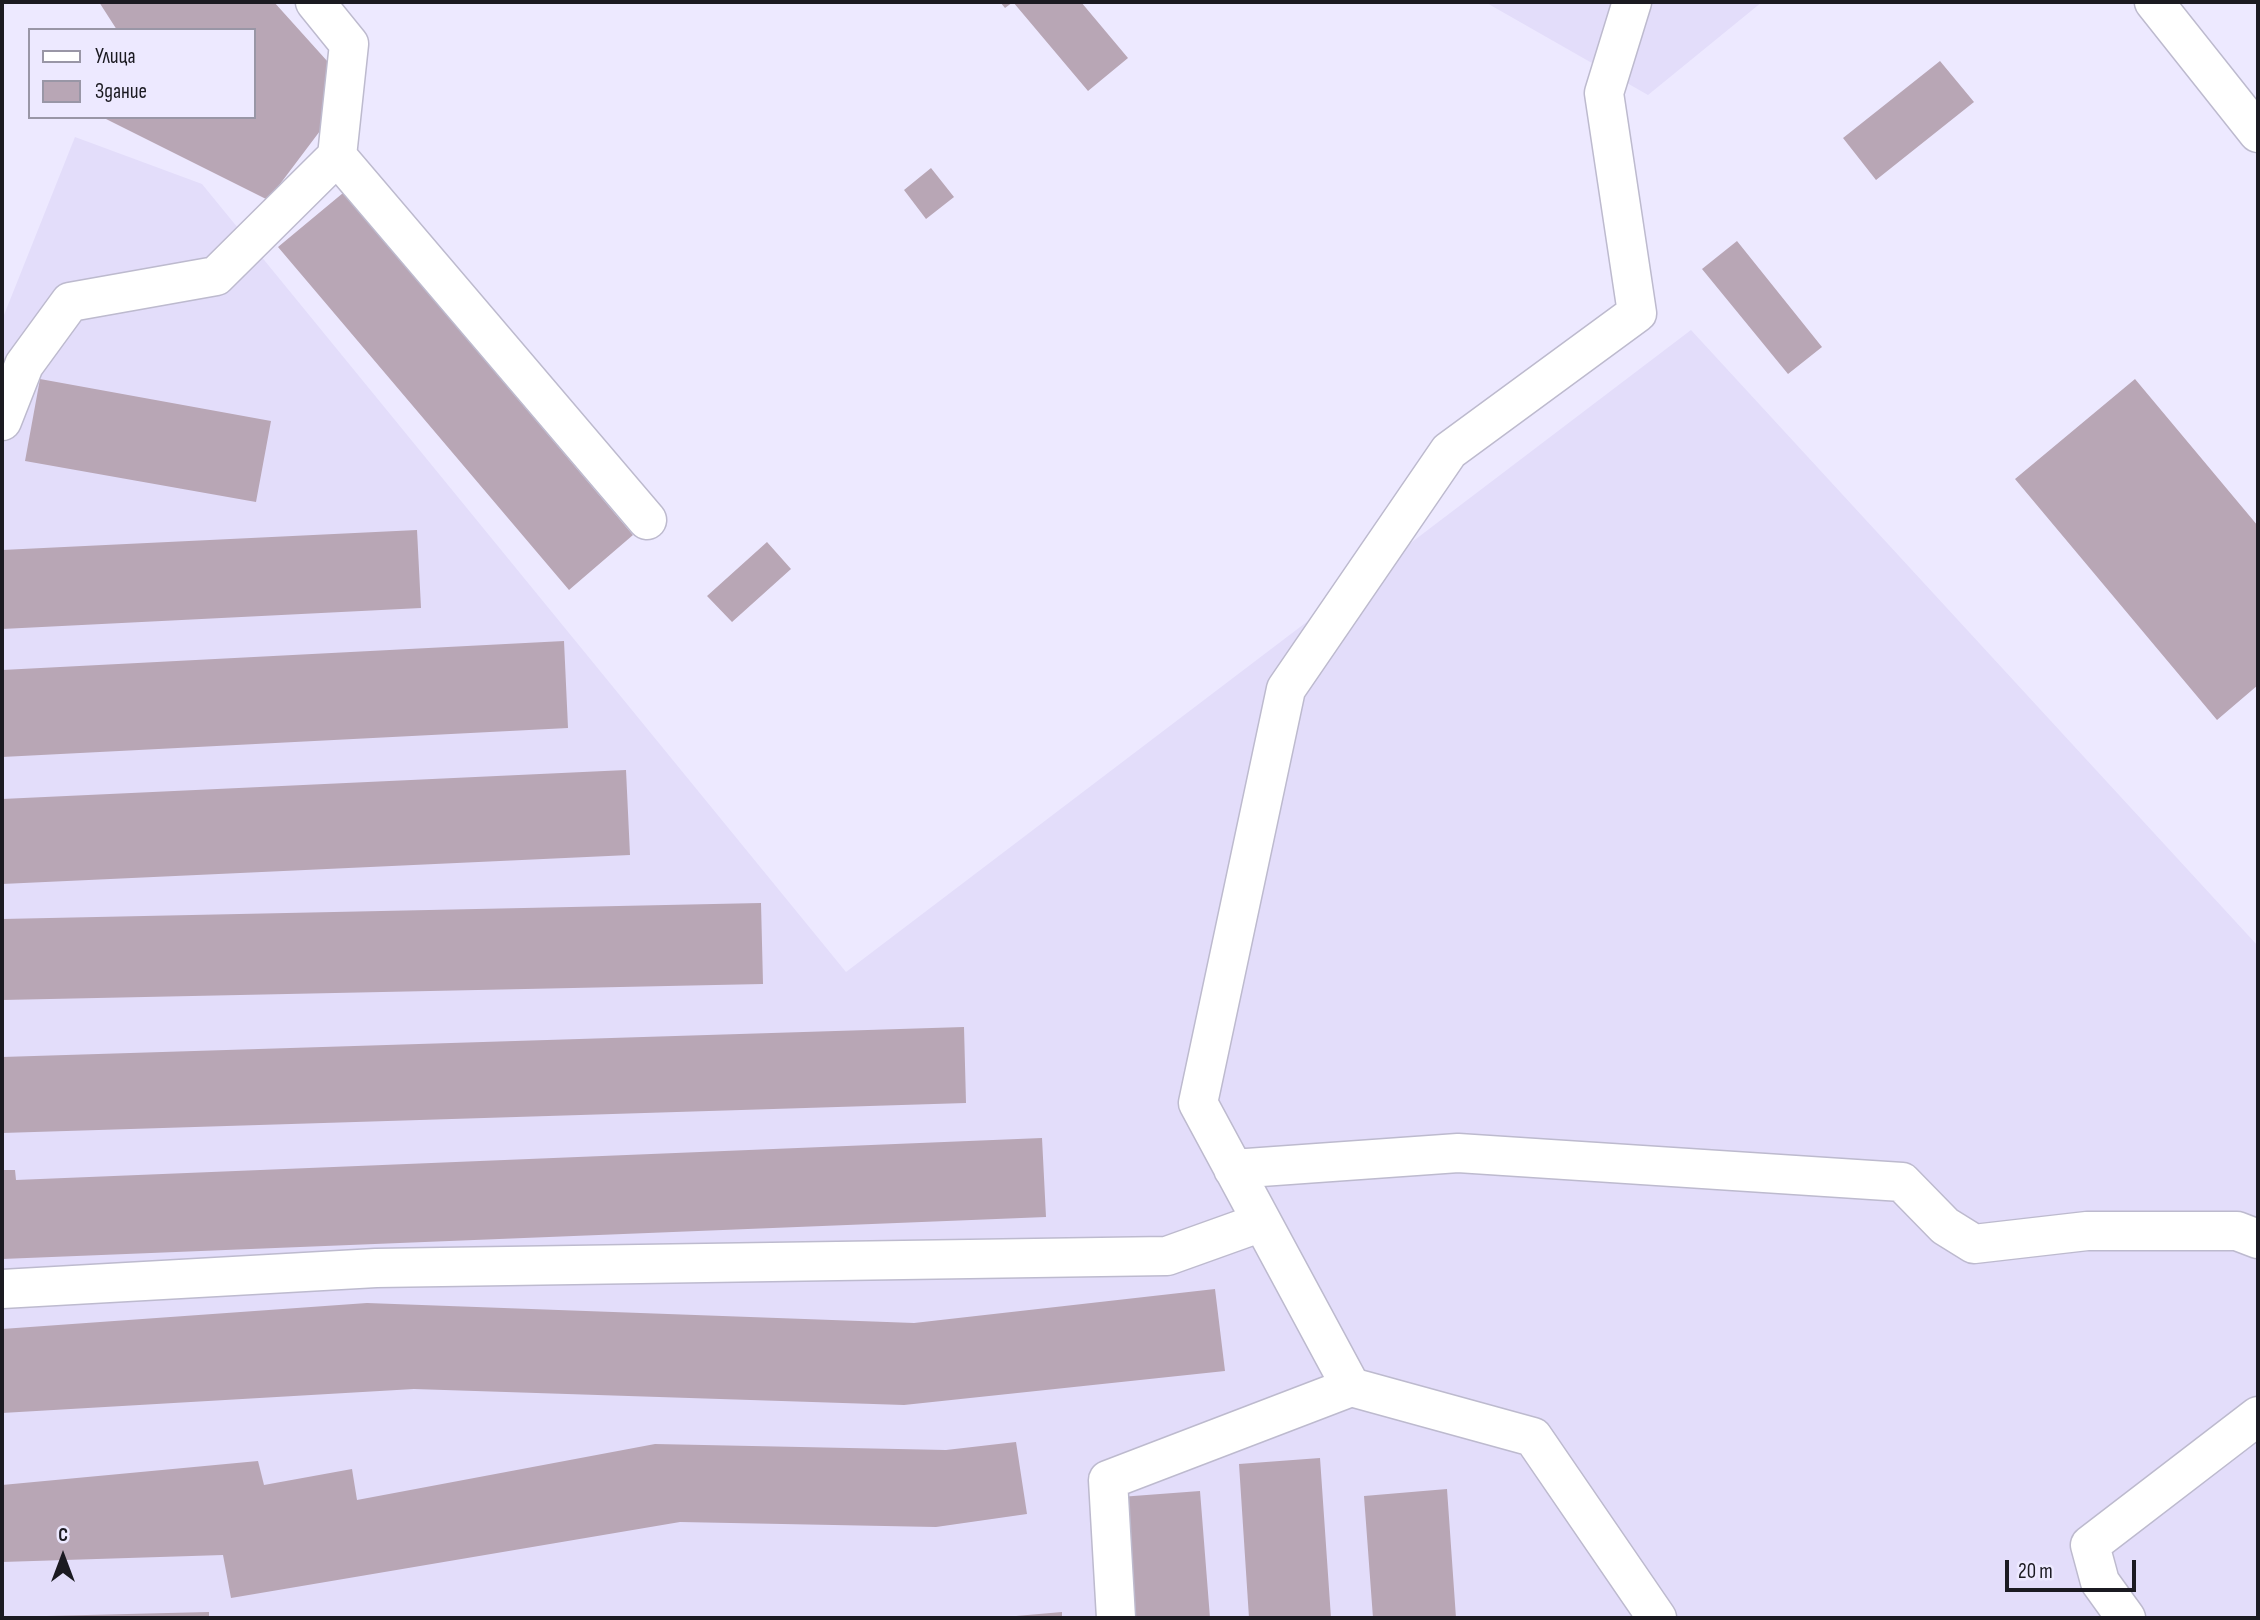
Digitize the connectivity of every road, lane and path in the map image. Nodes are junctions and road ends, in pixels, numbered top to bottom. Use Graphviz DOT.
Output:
graph roads {
  1 [pos="315,2"];
  2 [pos="1632,2"];
  3 [pos="2154,2"];
  4 [pos="2258,133"];
  5 [pos="337,156"];
  6 [pos="2,421"];
  7 [pos="647,520"];
  8 [pos="1233,1169"];
  9 [pos="1262,1222"];
  10 [pos="2258,1239"];
  11 [pos="2,1289"];
  12 [pos="1351,1387"];
  13 [pos="2258,1416"];
  14 [pos="1116,1618"];
  15 [pos="1657,1618"];
  16 [pos="2126,1618"];
  1 -- 5 [label="street"];
  2 -- 8 [label="street"];
  3 -- 4 [label="street"];
  5 -- 6 [label="street"];
  5 -- 7 [label="street"];
  8 -- 9 [label="street"];
  8 -- 10 [label="street"];
  9 -- 11 [label="street"];
  9 -- 12 [label="street"];
  12 -- 14 [label="street"];
  12 -- 15 [label="street"];
  13 -- 16 [label="street"];
}
